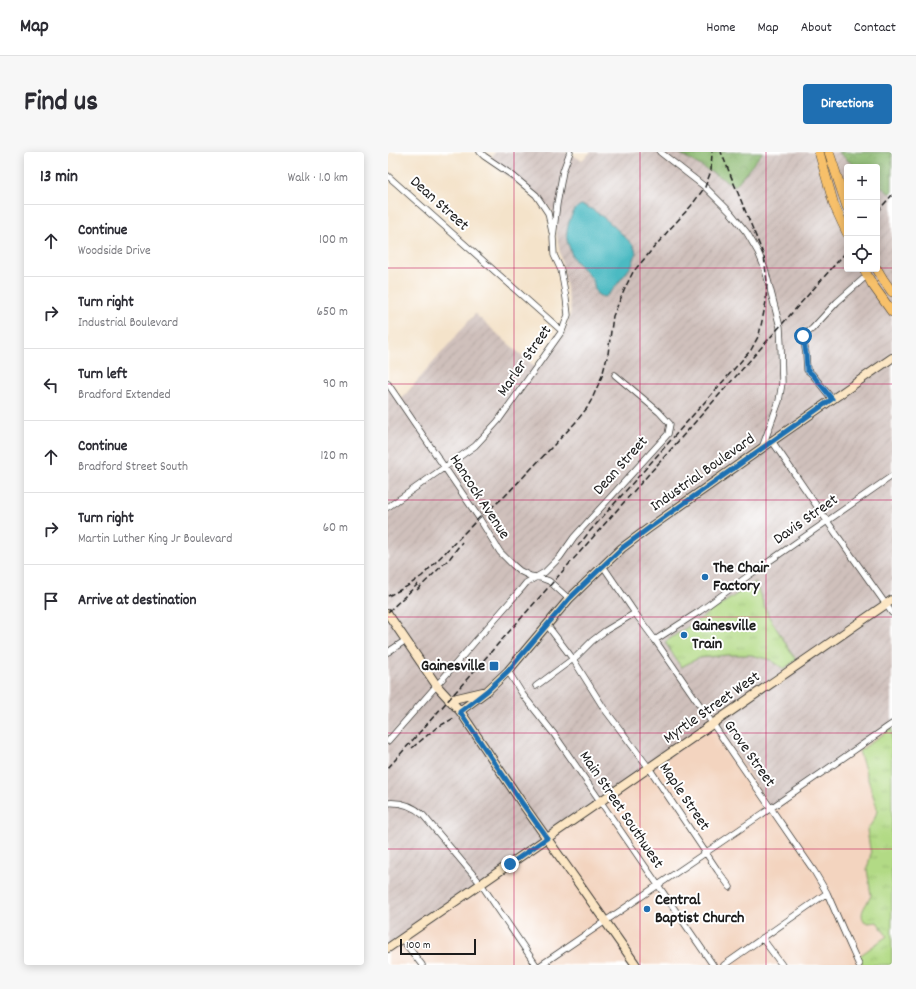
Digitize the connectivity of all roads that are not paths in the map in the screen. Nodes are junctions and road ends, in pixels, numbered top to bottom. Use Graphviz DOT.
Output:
graph roads {
  1 [pos="480,152"];
  2 [pos="570,152"];
  3 [pos="660,152"];
  4 [pos="819,152"];
  5 [pos="829,152"];
  6 [pos="388,176"];
  7 [pos="845,200"];
  8 [pos="844,227"];
  9 [pos="553,237"];
  10 [pos="866,272"];
  11 [pos="879,272"];
  12 [pos="863,279"];
  13 [pos="892,292"];
  14 [pos="892,312"];
  15 [pos="562,331"];
  16 [pos="892,358"];
  17 [pos="615,375"];
  18 [pos="388,384"];
  19 [pos="832,399"];
  20 [pos="772,441"];
  21 [pos="761,449"];
  22 [pos="444,468"];
  23 [pos="892,476"];
  24 [pos="388,507"];
  25 [pos="827,521"];
  26 [pos="603,566"];
  27 [pos="537,577"];
  28 [pos="569,599"];
  29 [pos="889,602"];
  30 [pos="635,613"];
  31 [pos="892,613"];
  32 [pos="388,614"];
  33 [pos="547,625"];
  34 [pos="406,640"];
  35 [pos="655,640"];
  36 [pos="388,652"];
  37 [pos="573,659"];
  38 [pos="508,671"];
  39 [pos="437,686"];
  40 [pos="536,686"];
  41 [pos="487,691"];
  42 [pos="449,700"];
  43 [pos="460,712"];
  44 [pos="712,724"];
  45 [pos="892,724"];
  46 [pos="388,741"];
  47 [pos="649,768"];
  48 [pos="600,802"];
  49 [pos="388,803"];
  50 [pos="771,808"];
  51 [pos="547,838"];
  52 [pos="706,852"];
  53 [pos="481,884"];
  54 [pos="658,886"];
  55 [pos="730,887"];
  56 [pos="827,893"];
  57 [pos="605,922"];
  58 [pos="762,938"];
  59 [pos="402,939"];
  60 [pos="388,948"];
  61 [pos="422,965"];
  62 [pos="536,965"];
  63 [pos="541,965"];
  64 [pos="636,965"];
  65 [pos="713,965"];
  66 [pos="724,965"];
  67 [pos="782,965"];
  68 [pos="859,965"];
  1 -- 9 [label="street"];
  2 -- 9 [label="street, Marler Street"];
  3 -- 21 [label="street"];
  4 -- 8 [label="main road"];
  5 -- 7 [label="main road"];
  6 -- 15 [label="street, Dean Street"];
  9 -- 15 [label="street, Marler Street"];
  10 -- 14 [label="main road"];
  11 -- 13 [label="main road"];
  12 -- 19 [label="street"];
  15 -- 22 [label="street, Marler Street"];
  16 -- 19 [label="street, Industrial Boulevard"];
  17 -- 27 [label="street, Dean Street"];
  18 -- 22 [label="street, Hancock Avenue"];
  19 -- 20 [label="street, Industrial Boulevard"];
  20 -- 21 [label="street, Industrial Boulevard"];
  20 -- 25 [label="street"];
  21 -- 26 [label="street, Industrial Boulevard"];
  22 -- 24 [label="street, Marler Street"];
  22 -- 27 [label="street, Hancock Avenue"];
  23 -- 25 [label="street, Davis Street"];
  25 -- 29 [label="street"];
  25 -- 35 [label="street, Davis Street"];
  26 -- 28 [label="street, Industrial Boulevard"];
  26 -- 30 [label="street, Grove Street"];
  27 -- 28 [label="street, Hancock Avenue"];
  27 -- 39 [label="street"];
  28 -- 33 [label="street, Industrial Boulevard"];
  29 -- 31 [label="street"];
  29 -- 44 [label="street, Myrtle Street West"];
  30 -- 35 [label="street, Grove Street"];
  30 -- 37 [label="street"];
  32 -- 34 [label="street"];
  33 -- 37 [label="street, Maple Street"];
  33 -- 38 [label="street, Industrial Boulevard"];
  34 -- 36 [label="street"];
  34 -- 39 [label="street"];
  35 -- 44 [label="street, Grove Street"];
  37 -- 40 [label="street"];
  37 -- 47 [label="street, Maple Street"];
  38 -- 41 [label="street, Industrial Boulevard"];
  38 -- 48 [label="street, Main Street Southwest"];
  39 -- 42 [label="street"];
  39 -- 46 [label="street"];
  41 -- 42 [label="street"];
  41 -- 43 [label="street, Industrial Boulevard"];
  42 -- 43 [label="street"];
  43 -- 51 [label="street"];
  44 -- 47 [label="street, Myrtle Street West"];
  44 -- 50 [label="street, Grove Street"];
  45 -- 50 [label="street"];
  47 -- 48 [label="street, Myrtle Street West"];
  47 -- 52 [label="street, Maple Street"];
  48 -- 51 [label="street, Myrtle Street West"];
  48 -- 54 [label="street, Main Street Southwest"];
  49 -- 53 [label="street"];
  50 -- 52 [label="street"];
  50 -- 56 [label="street, Grove Street"];
  51 -- 53 [label="street, Myrtle Street West"];
  51 -- 57 [label="street"];
  52 -- 54 [label="street"];
  52 -- 55 [label="street, Maple Street"];
  53 -- 59 [label="street, Myrtle Street West"];
  53 -- 62 [label="street"];
  54 -- 57 [label="street"];
  54 -- 65 [label="street, Main Street Southwest"];
  56 -- 58 [label="street"];
  56 -- 68 [label="street, Grove Street"];
  57 -- 63 [label="street"];
  57 -- 64 [label="street"];
  58 -- 66 [label="street"];
  58 -- 67 [label="street"];
  59 -- 60 [label="street, Myrtle Street West"];
  59 -- 61 [label="street"];
}
